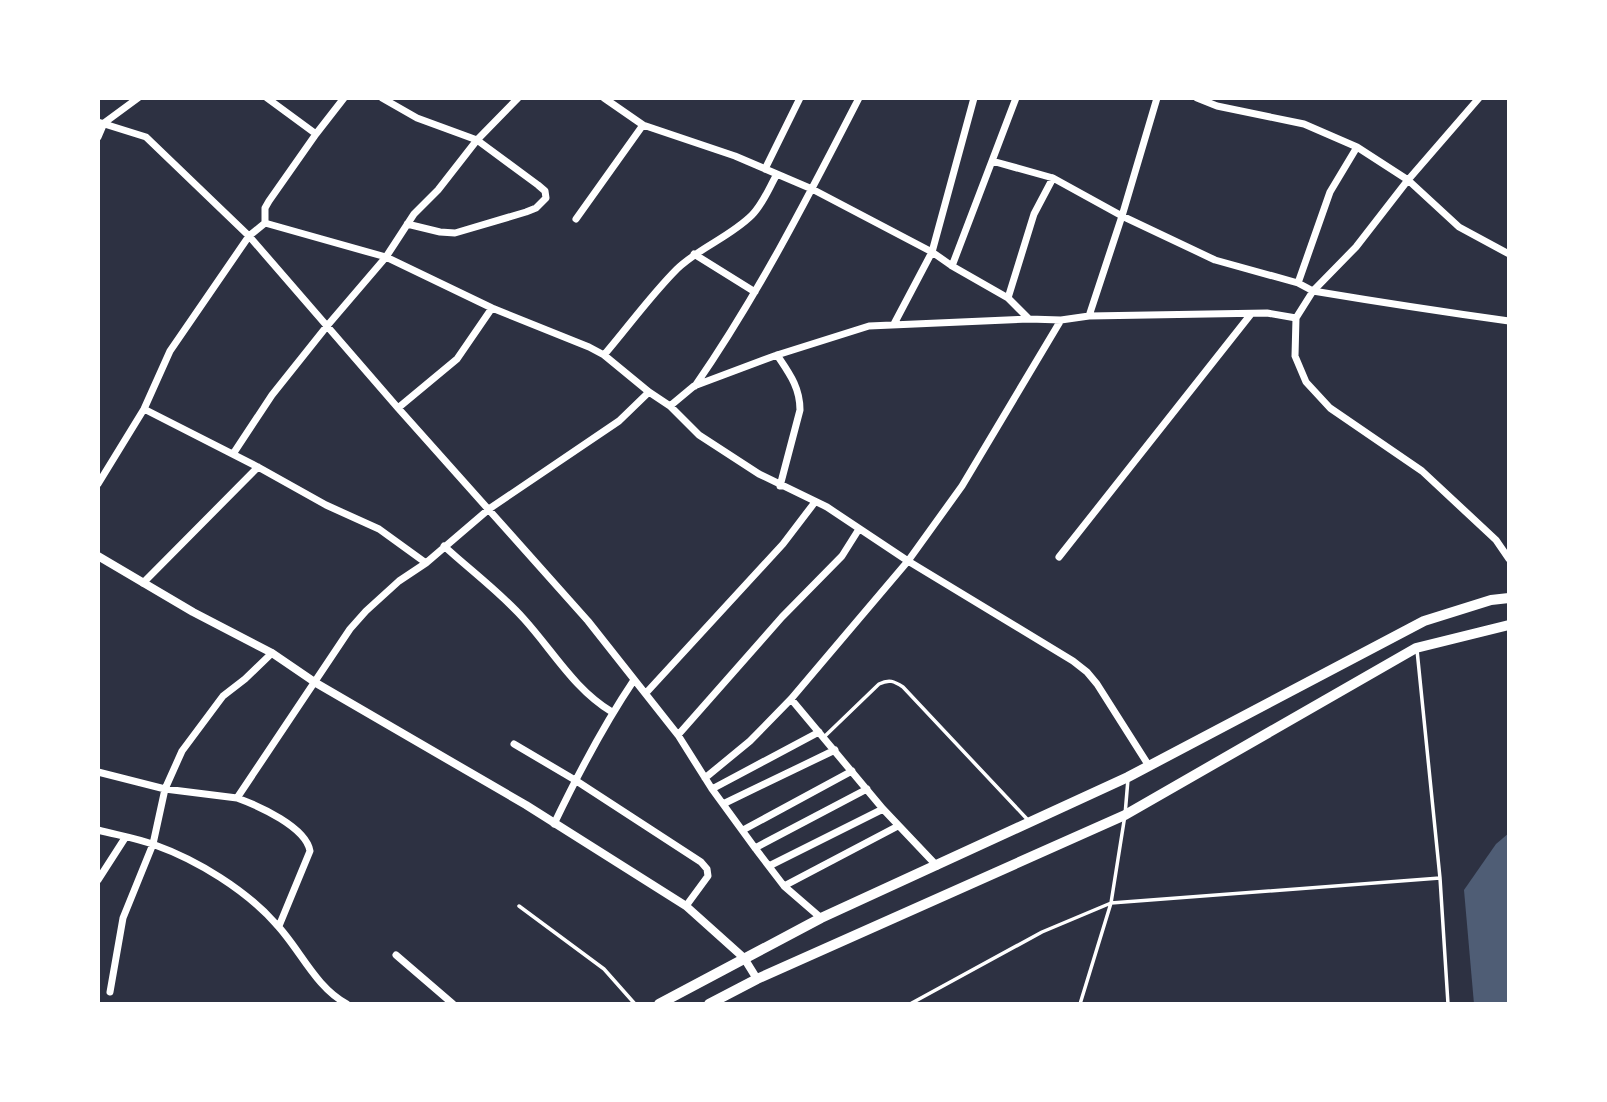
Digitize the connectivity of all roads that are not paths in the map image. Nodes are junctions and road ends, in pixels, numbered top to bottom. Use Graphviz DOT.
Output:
graph roads {
  1 [pos="138,98"];
  2 [pos="267,98"];
  3 [pos="344,98"];
  4 [pos="382,98"];
  5 [pos="517,98"];
  6 [pos="604,98"];
  7 [pos="800,98"];
  8 [pos="859,98"];
  9 [pos="974,98"];
  10 [pos="1016,98"];
  11 [pos="1157,98"];
  12 [pos="1197,98"];
  13 [pos="1479,98"];
  14 [pos="101,122"];
  15 [pos="643,125"];
  16 [pos="316,134"];
  17 [pos="98,137"];
  18 [pos="477,141"];
  19 [pos="1357,147"];
  20 [pos="992,160"];
  21 [pos="765,169"];
  22 [pos="777,174"];
  23 [pos="1053,178"];
  24 [pos="1408,180"];
  25 [pos="812,189"];
  26 [pos="1122,216"];
  27 [pos="576,219"];
  28 [pos="265,223"];
  29 [pos="407,224"];
  30 [pos="249,236"];
  31 [pos="932,251"];
  32 [pos="694,254"];
  33 [pos="1509,254"];
  34 [pos="386,257"];
  35 [pos="952,266"];
  36 [pos="1298,283"];
  37 [pos="1313,291"];
  38 [pos="755,292"];
  39 [pos="1008,298"];
  40 [pos="492,308"];
  41 [pos="1251,314"];
  42 [pos="1089,316"];
  43 [pos="1296,318"];
  44 [pos="1029,319"];
  45 [pos="1061,320"];
  46 [pos="1509,321"];
  47 [pos="894,324"];
  48 [pos="327,326"];
  49 [pos="604,355"];
  50 [pos="777,355"];
  51 [pos="694,386"];
  52 [pos="649,392"];
  53 [pos="670,406"];
  54 [pos="398,408"];
  55 [pos="144,409"];
  56 [pos="233,454"];
  57 [pos="258,467"];
  58 [pos="98,484"];
  59 [pos="780,486"];
  60 [pos="815,502"];
  61 [pos="489,509"];
  62 [pos="859,529"];
  63 [pos="444,546"];
  64 [pos="98,556"];
  65 [pos="1059,557"];
  66 [pos="1509,559"];
  67 [pos="908,561"];
  68 [pos="426,563"];
  69 [pos="144,583"];
  70 [pos="1509,598"];
  71 [pos="1509,625"];
  72 [pos="1416,648"];
  73 [pos="272,653"];
  74 [pos="634,680"];
  75 [pos="316,683"];
  76 [pos="646,693"];
  77 [pos="791,699"];
  78 [pos="612,712"];
  79 [pos="821,734"];
  80 [pos="678,735"];
  81 [pos="514,744"];
  82 [pos="835,750"];
  83 [pos="1149,766"];
  84 [pos="852,771"];
  85 [pos="98,772"];
  86 [pos="1128,777"];
  87 [pos="705,779"];
  88 [pos="575,780"];
  89 [pos="165,789"];
  90 [pos="712,789"];
  91 [pos="867,789"];
  92 [pos="237,798"];
  93 [pos="723,804"];
  94 [pos="883,809"];
  95 [pos="1125,814"];
  96 [pos="1030,822"];
  97 [pos="554,824"];
  98 [pos="898,826"];
  99 [pos="98,830"];
  100 [pos="743,830"];
  101 [pos="125,838"];
  102 [pos="153,844"];
  103 [pos="755,848"];
  104 [pos="769,866"];
  105 [pos="937,866"];
  106 [pos="1440,878"];
  107 [pos="98,880"];
  108 [pos="784,886"];
  109 [pos="1111,903"];
  110 [pos="519,906"];
  111 [pos="686,906"];
  112 [pos="821,918"];
  113 [pos="279,926"];
  114 [pos="396,955"];
  115 [pos="744,958"];
  116 [pos="757,979"];
  117 [pos="110,992"];
  118 [pos="347,1004"];
  119 [pos="453,1004"];
  120 [pos="635,1004"];
  121 [pos="659,1004"];
  122 [pos="709,1004"];
  123 [pos="910,1004"];
  124 [pos="1080,1004"];
  125 [pos="1448,1004"];
  1 -- 14 [label="street"];
  2 -- 16 [label="street"];
  3 -- 16 [label="street"];
  4 -- 18 [label="street"];
  5 -- 18 [label="street"];
  6 -- 15 [label="street"];
  7 -- 21 [label="street"];
  8 -- 25 [label="street"];
  9 -- 31 [label="street"];
  10 -- 20 [label="street"];
  11 -- 26 [label="street"];
  12 -- 19 [label="street"];
  13 -- 24 [label="street"];
  14 -- 17 [label="street"];
  14 -- 30 [label="street"];
  15 -- 21 [label="street"];
  15 -- 27 [label="street"];
  16 -- 28 [label="street"];
  18 -- 29 [label="street"];
  18 -- 29 [label="street"];
  19 -- 24 [label="street"];
  19 -- 36 [label="street"];
  20 -- 23 [label="street"];
  20 -- 35 [label="street"];
  21 -- 22 [label="street"];
  22 -- 25 [label="street"];
  22 -- 32 [label="street"];
  23 -- 26 [label="street"];
  23 -- 39 [label="street"];
  24 -- 33 [label="street"];
  24 -- 37 [label="street"];
  25 -- 31 [label="street"];
  25 -- 38 [label="street"];
  26 -- 36 [label="street"];
  26 -- 42 [label="street"];
  28 -- 30 [label="street"];
  28 -- 34 [label="street"];
  29 -- 34 [label="street"];
  30 -- 48 [label="street"];
  30 -- 55 [label="street"];
  31 -- 35 [label="street"];
  31 -- 47 [label="street"];
  32 -- 38 [label="street"];
  32 -- 49 [label="street"];
  34 -- 40 [label="street"];
  34 -- 48 [label="street"];
  35 -- 39 [label="street"];
  36 -- 37 [label="street"];
  37 -- 43 [label="street"];
  37 -- 46 [label="street"];
  38 -- 51 [label="street"];
  39 -- 44 [label="street"];
  40 -- 49 [label="street"];
  40 -- 54 [label="street"];
  41 -- 42 [label="street"];
  41 -- 43 [label="street"];
  41 -- 65 [label="street"];
  42 -- 45 [label="street"];
  43 -- 66 [label="street"];
  44 -- 45 [label="street"];
  44 -- 47 [label="street"];
  45 -- 67 [label="street"];
  47 -- 50 [label="street"];
  48 -- 54 [label="street"];
  48 -- 56 [label="street"];
  49 -- 52 [label="street"];
  50 -- 51 [label="street"];
  50 -- 59 [label="street"];
  51 -- 53 [label="street"];
  52 -- 53 [label="street"];
  52 -- 61 [label="street"];
  53 -- 59 [label="street"];
  54 -- 61 [label="street"];
  55 -- 56 [label="street"];
  55 -- 58 [label="street"];
  56 -- 57 [label="street"];
  57 -- 68 [label="street"];
  57 -- 69 [label="street"];
  59 -- 60 [label="street"];
  60 -- 62 [label="street"];
  60 -- 76 [label="street"];
  61 -- 63 [label="street"];
  61 -- 74 [label="street"];
  62 -- 67 [label="street"];
  62 -- 80 [label="street"];
  63 -- 68 [label="street"];
  63 -- 78 [label="street"];
  64 -- 69 [label="street"];
  67 -- 77 [label="street"];
  67 -- 83 [label="street"];
  68 -- 75 [label="street"];
  69 -- 73 [label="street"];
  70 -- 83 [label="main road"];
  71 -- 72 [label="main road"];
  72 -- 95 [label="main road"];
  72 -- 106 [label="lane"];
  73 -- 75 [label="street"];
  73 -- 89 [label="street"];
  74 -- 76 [label="street"];
  74 -- 78 [label="street"];
  75 -- 92 [label="street"];
  75 -- 97 [label="street"];
  76 -- 80 [label="street"];
  77 -- 79 [label="street"];
  77 -- 87 [label="street"];
  78 -- 88 [label="street"];
  79 -- 82 [label="street"];
  79 -- 90 [label="street"];
  79 -- 96 [label="lane"];
  80 -- 87 [label="street"];
  81 -- 88 [label="street"];
  82 -- 84 [label="street"];
  82 -- 93 [label="street"];
  83 -- 86 [label="main road"];
  84 -- 91 [label="street"];
  84 -- 100 [label="street"];
  85 -- 89 [label="street"];
  86 -- 95 [label="lane"];
  86 -- 96 [label="main road"];
  87 -- 90 [label="street"];
  88 -- 97 [label="street"];
  88 -- 111 [label="street"];
  89 -- 92 [label="street"];
  89 -- 102 [label="street"];
  90 -- 93 [label="street"];
  91 -- 94 [label="street"];
  91 -- 103 [label="street"];
  92 -- 113 [label="street"];
  93 -- 100 [label="street"];
  94 -- 98 [label="street"];
  94 -- 104 [label="street"];
  95 -- 109 [label="lane"];
  95 -- 116 [label="main road"];
  96 -- 105 [label="main road"];
  97 -- 111 [label="street"];
  98 -- 105 [label="street"];
  98 -- 108 [label="street"];
  99 -- 101 [label="street"];
  100 -- 103 [label="street"];
  101 -- 102 [label="street"];
  101 -- 107 [label="street"];
  102 -- 113 [label="street"];
  102 -- 117 [label="street"];
  103 -- 104 [label="street"];
  104 -- 108 [label="street"];
  105 -- 112 [label="main road"];
  106 -- 109 [label="lane"];
  106 -- 125 [label="lane"];
  108 -- 112 [label="street"];
  109 -- 123 [label="lane"];
  109 -- 124 [label="lane"];
  110 -- 120 [label="lane"];
  111 -- 115 [label="street"];
  112 -- 115 [label="main road"];
  113 -- 118 [label="street"];
  114 -- 119 [label="street"];
  115 -- 116 [label="street"];
  115 -- 121 [label="main road"];
  116 -- 122 [label="main road"];
}
